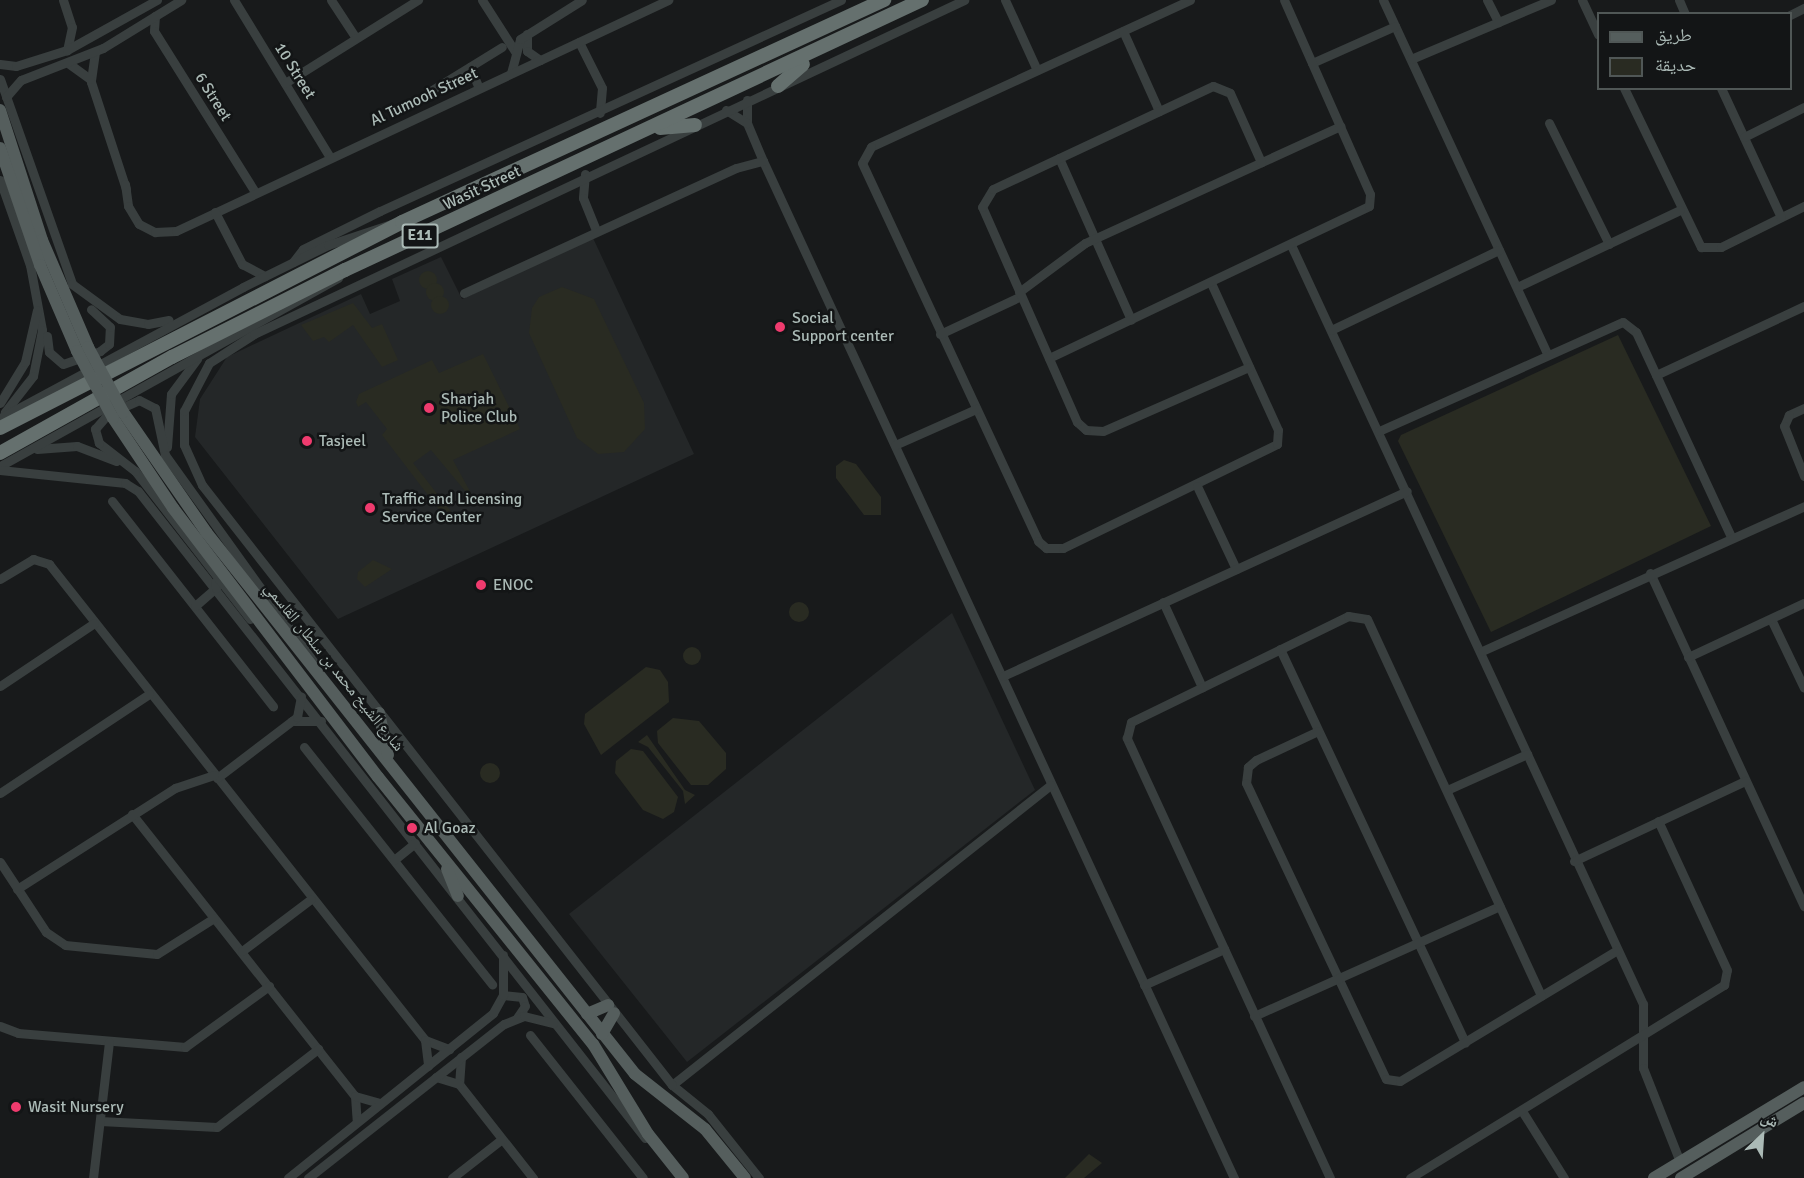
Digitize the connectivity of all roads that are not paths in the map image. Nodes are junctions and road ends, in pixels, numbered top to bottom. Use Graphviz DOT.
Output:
graph roads {
  1 [pos="63,0"];
  2 [pos="157,0"];
  3 [pos="180,0"];
  4 [pos="234,0"];
  5 [pos="331,0"];
  6 [pos="418,0"];
  7 [pos="482,0"];
  8 [pos="582,0"];
  9 [pos="668,0"];
  10 [pos="841,0"];
  11 [pos="866,0"];
  12 [pos="884,0"];
  13 [pos="922,0"];
  14 [pos="964,0"];
  15 [pos="1190,0"];
  16 [pos="1284,0"];
  17 [pos="1383,0"];
  18 [pos="1487,0"];
  19 [pos="1551,0"];
  20 [pos="1582,0"];
  21 [pos="1004,1"];
  22 [pos="155,16"];
  23 [pos="1498,22"];
  24 [pos="835,23"];
  25 [pos="1395,26"];
  26 [pos="72,27"];
  27 [pos="1123,31"];
  28 [pos="1597,31"];
  29 [pos="527,34"];
  30 [pos="847,34"];
  31 [pos="356,38"];
  32 [pos="89,41"];
  33 [pos="579,42"];
  34 [pos="502,47"];
  35 [pos="67,50"];
  36 [pos="95,52"];
  37 [pos="516,53"];
  38 [pos="1411,59"];
  39 [pos="540,60"];
  40 [pos="68,63"];
  41 [pos="1312,63"];
  42 [pos="0,64"];
  43 [pos="16,66"];
  44 [pos="470,67"];
  45 [pos="1037,70"];
  46 [pos="511,73"];
  47 [pos="0,80"];
  48 [pos="21,80"];
  49 [pos="91,81"];
  50 [pos="285,83"];
  51 [pos="778,86"];
  52 [pos="479,88"];
  53 [pos="602,88"];
  54 [pos="432,90"];
  55 [pos="1625,90"];
  56 [pos="1722,90"];
  57 [pos="6,97"];
  58 [pos="747,100"];
  59 [pos="624,102"];
  60 [pos="1804,107"];
  61 [pos="0,110"];
  62 [pos="726,110"];
  63 [pos="1159,111"];
  64 [pos="600,113"];
  65 [pos="747,123"];
  66 [pos="1549,123"];
  67 [pos="695,125"];
  68 [pos="1340,126"];
  69 [pos="646,130"];
  70 [pos="1744,137"];
  71 [pos="0,148"];
  72 [pos="330,157"];
  73 [pos="1059,158"];
  74 [pos="763,161"];
  75 [pos="1261,162"];
  76 [pos="585,174"];
  77 [pos="0,180"];
  78 [pos="562,186"];
  79 [pos="255,192"];
  80 [pos="3,197"];
  81 [pos="583,198"];
  82 [pos="1804,206"];
  83 [pos="1680,210"];
  84 [pos="215,212"];
  85 [pos="1781,217"];
  86 [pos="402,222"];
  87 [pos="596,231"];
  88 [pos="1095,238"];
  89 [pos="1609,244"];
  90 [pos="1291,245"];
  91 [pos="1499,250"];
  92 [pos="293,262"];
  93 [pos="242,264"];
  94 [pos="30,265"];
  95 [pos="345,270"];
  96 [pos="265,276"];
  97 [pos="1211,283"];
  98 [pos="72,284"];
  99 [pos="243,287"];
  100 [pos="1517,287"];
  101 [pos="464,293"];
  102 [pos="1020,294"];
  103 [pos="39,299"];
  104 [pos="1804,306"];
  105 [pos="194,312"];
  106 [pos="1131,320"];
  107 [pos="257,329"];
  108 [pos="1331,330"];
  109 [pos="940,334"];
  110 [pos="83,349"];
  111 [pos="205,351"];
  112 [pos="1547,352"];
  113 [pos="1049,358"];
  114 [pos="1249,367"];
  115 [pos="1656,375"];
  116 [pos="0,403"];
  117 [pos="1804,408"];
  118 [pos="975,409"];
  119 [pos="118,415"];
  120 [pos="0,418"];
  121 [pos="0,428"];
  122 [pos="1378,431"];
  123 [pos="895,445"];
  124 [pos="0,453"];
  125 [pos="18,456"];
  126 [pos="171,464"];
  127 [pos="0,468"];
  128 [pos="1804,476"];
  129 [pos="1197,486"];
  130 [pos="146,487"];
  131 [pos="1407,491"];
  132 [pos="195,498"];
  133 [pos="112,501"];
  134 [pos="216,502"];
  135 [pos="1804,506"];
  136 [pos="1731,537"];
  137 [pos="1236,569"];
  138 [pos="213,572"];
  139 [pos="1650,573"];
  140 [pos="0,579"];
  141 [pos="216,588"];
  142 [pos="1163,602"];
  143 [pos="1804,603"];
  144 [pos="195,606"];
  145 [pos="1771,619"];
  146 [pos="94,623"];
  147 [pos="1280,649"];
  148 [pos="1482,651"];
  149 [pos="1688,657"];
  150 [pos="316,667"];
  151 [pos="1003,676"];
  152 [pos="304,679"];
  153 [pos="0,686"];
  154 [pos="1202,687"];
  155 [pos="1804,688"];
  156 [pos="149,694"];
  157 [pos="301,696"];
  158 [pos="273,705"];
  159 [pos="378,713"];
  160 [pos="321,721"];
  161 [pos="292,722"];
  162 [pos="1318,731"];
  163 [pos="304,747"];
  164 [pos="1527,754"];
  165 [pos="393,767"];
  166 [pos="216,776"];
  167 [pos="1745,781"];
  168 [pos="1051,785"];
  169 [pos="1447,790"];
  170 [pos="0,793"];
  171 [pos="132,814"];
  172 [pos="1659,821"];
  173 [pos="415,843"];
  174 [pos="394,860"];
  175 [pos="444,860"];
  176 [pos="1574,861"];
  177 [pos="0,862"];
  178 [pos="17,889"];
  179 [pos="458,896"];
  180 [pos="311,899"];
  181 [pos="1500,906"];
  182 [pos="1804,906"];
  183 [pos="214,918"];
  184 [pos="1419,945"];
  185 [pos="1224,949"];
  186 [pos="1617,950"];
  187 [pos="242,951"];
  188 [pos="503,955"];
  189 [pos="1337,981"];
  190 [pos="492,984"];
  191 [pos="1144,985"];
  192 [pos="269,986"];
  193 [pos="503,995"];
  194 [pos="1541,996"];
  195 [pos="611,1009"];
  196 [pos="587,1014"];
  197 [pos="1254,1016"];
  198 [pos="517,1018"];
  199 [pos="555,1024"];
  200 [pos="0,1026"];
  201 [pos="602,1034"];
  202 [pos="530,1035"];
  203 [pos="1645,1035"];
  204 [pos="425,1040"];
  205 [pos="110,1042"];
  206 [pos="1465,1043"];
  207 [pos="318,1049"];
  208 [pos="449,1049"];
  209 [pos="461,1057"];
  210 [pos="428,1066"];
  211 [pos="436,1077"];
  212 [pos="459,1084"];
  213 [pos="672,1085"];
  214 [pos="1804,1087"];
  215 [pos="355,1096"];
  216 [pos="380,1103"];
  217 [pos="1804,1103"];
  218 [pos="1522,1111"];
  219 [pos="100,1121"];
  220 [pos="357,1122"];
  221 [pos="502,1139"];
  222 [pos="1680,1162"];
  223 [pos="93,1178"];
  224 [pos="288,1178"];
  225 [pos="308,1178"];
  226 [pos="452,1178"];
  227 [pos="533,1178"];
  228 [pos="643,1178"];
  229 [pos="676,1178"];
  230 [pos="683,1178"];
  231 [pos="745,1178"];
  232 [pos="759,1178"];
  233 [pos="1234,1178"];
  234 [pos="1330,1178"];
  235 [pos="1410,1178"];
  236 [pos="1564,1178"];
  237 [pos="1654,1178"];
  238 [pos="1681,1178"];
  1 -- 26 [label="street"];
  2 -- 32 [label="street"];
  3 -- 22 [label="street"];
  4 -- 50 [label="street, 10 Street"];
  5 -- 31 [label="street"];
  6 -- 31 [label="street"];
  7 -- 37 [label="street"];
  8 -- 29 [label="street"];
  9 -- 33 [label="street, Al Tumooh Street"];
  10 -- 59 [label="street"];
  11 -- 24 [label="highway"];
  12 -- 24 [label="highway, Wasit Street / E11"];
  13 -- 30 [label="highway, Wasit Street / E11"];
  14 -- 51 [label="street"];
  15 -- 27 [label="street"];
  16 -- 41 [label="street"];
  17 -- 25 [label="street"];
  18 -- 23 [label="street"];
  19 -- 23 [label="street"];
  20 -- 28 [label="street"];
  21 -- 45 [label="street"];
  22 -- 36 [label="street"];
  22 -- 79 [label="street, 6 Street"];
  23 -- 38 [label="street"];
  24 -- 86 [label="highway, Wasit Street / E11"];
  25 -- 38 [label="street"];
  25 -- 41 [label="street"];
  26 -- 32 [label="street"];
  26 -- 35 [label="street"];
  27 -- 45 [label="street"];
  27 -- 63 [label="street"];
  29 -- 37 [label="street"];
  29 -- 39 [label="street"];
  30 -- 51 [label="highway"];
  30 -- 69 [label="highway, Wasit Street / E11"];
  31 -- 50 [label="street"];
  32 -- 35 [label="street"];
  33 -- 39 [label="street, Al Tumooh Street"];
  33 -- 53 [label="street"];
  34 -- 44 [label="street"];
  35 -- 43 [label="street"];
  36 -- 40 [label="street"];
  36 -- 49 [label="street"];
  37 -- 46 [label="street"];
  38 -- 91 [label="street"];
  39 -- 46 [label="street, Al Tumooh Street"];
  40 -- 48 [label="street"];
  40 -- 49 [label="street"];
  41 -- 68 [label="street"];
  42 -- 43 [label="street"];
  43 -- 48 [label="street"];
  44 -- 52 [label="street"];
  44 -- 54 [label="street"];
  45 -- 109 [label="street"];
  46 -- 52 [label="street, Al Tumooh Street"];
  47 -- 57 [label="street"];
  48 -- 57 [label="street"];
  49 -- 84 [label="street, Al Tumooh Street"];
  50 -- 72 [label="street, 10 Street"];
  51 -- 58 [label="street"];
  52 -- 72 [label="street, Al Tumooh Street"];
  53 -- 59 [label="street"];
  53 -- 64 [label="street"];
  55 -- 83 [label="street"];
  56 -- 70 [label="street"];
  57 -- 98 [label="street"];
  58 -- 62 [label="street"];
  58 -- 65 [label="street"];
  59 -- 64 [label="street"];
  60 -- 70 [label="street"];
  61 -- 110 [label="main road, شارع الشيخ محمد بن سلطان القاسمي"];
  62 -- 65 [label="street"];
  62 -- 67 [label="street"];
  63 -- 73 [label="street"];
  63 -- 75 [label="street"];
  64 -- 92 [label="street"];
  65 -- 74 [label="street"];
  66 -- 89 [label="street"];
  67 -- 69 [label="highway"];
  67 -- 76 [label="street"];
  68 -- 75 [label="street"];
  68 -- 90 [label="street"];
  69 -- 95 [label="highway, Wasit Street / E11"];
  70 -- 85 [label="street"];
  71 -- 110 [label="main road, شارع الشيخ محمد بن سلطان القاسمي"];
  72 -- 79 [label="street, Al Tumooh Street"];
  73 -- 88 [label="street"];
  73 -- 102 [label="street"];
  74 -- 87 [label="street"];
  74 -- 123 [label="street"];
  75 -- 88 [label="street"];
  76 -- 78 [label="street"];
  76 -- 81 [label="street"];
  77 -- 80 [label="street"];
  78 -- 81 [label="street"];
  78 -- 107 [label="street"];
  79 -- 84 [label="street, Al Tumooh Street"];
  80 -- 94 [label="street"];
  81 -- 87 [label="street"];
  82 -- 85 [label="street"];
  83 -- 85 [label="street"];
  83 -- 89 [label="street"];
  84 -- 93 [label="street"];
  86 -- 92 [label="street"];
  86 -- 121 [label="highway, Wasit Street / E11"];
  87 -- 101 [label="street"];
  88 -- 102 [label="street"];
  88 -- 106 [label="street"];
  89 -- 100 [label="street"];
  90 -- 97 [label="street"];
  90 -- 108 [label="street"];
  91 -- 100 [label="street"];
  91 -- 108 [label="street"];
  92 -- 96 [label="street"];
  93 -- 96 [label="street"];
  93 -- 99 [label="street"];
  94 -- 98 [label="street"];
  94 -- 103 [label="street"];
  95 -- 107 [label="street"];
  95 -- 124 [label="highway, Wasit Street / E11"];
  96 -- 99 [label="street"];
  97 -- 106 [label="street"];
  97 -- 114 [label="street"];
  98 -- 105 [label="street"];
  99 -- 105 [label="street"];
  100 -- 112 [label="street"];
  102 -- 109 [label="street"];
  102 -- 113 [label="street"];
  103 -- 116 [label="street"];
  103 -- 120 [label="street"];
  104 -- 115 [label="street"];
  105 -- 120 [label="street"];
  106 -- 113 [label="street"];
  107 -- 111 [label="street"];
  107 -- 134 [label="street"];
  108 -- 122 [label="street"];
  109 -- 118 [label="street"];
  110 -- 119 [label="main road, شارع الشيخ محمد بن سلطان القاسمي, bridge"];
  111 -- 125 [label="street"];
  111 -- 126 [label="street"];
  112 -- 115 [label="street"];
  112 -- 122 [label="street"];
  113 -- 114 [label="street"];
  114 -- 129 [label="street"];
  115 -- 136 [label="street"];
  117 -- 128 [label="street"];
  118 -- 123 [label="street"];
  118 -- 129 [label="street"];
  119 -- 150 [label="main road, شارع الشيخ محمد بن سلطان القاسمي"];
  119 -- 152 [label="main road, شارع الشيخ محمد بن سلطان القاسمي"];
  122 -- 131 [label="street"];
  123 -- 151 [label="street"];
  125 -- 127 [label="street"];
  125 -- 130 [label="street"];
  126 -- 130 [label="street"];
  126 -- 132 [label="street"];
  127 -- 141 [label="street"];
  129 -- 137 [label="street"];
  130 -- 138 [label="street"];
  131 -- 137 [label="street"];
  131 -- 148 [label="street"];
  132 -- 134 [label="street"];
  132 -- 150 [label="street"];
  133 -- 144 [label="street"];
  134 -- 159 [label="street"];
  135 -- 136 [label="street"];
  136 -- 139 [label="street"];
  137 -- 142 [label="street"];
  138 -- 141 [label="street"];
  138 -- 152 [label="street"];
  139 -- 148 [label="street"];
  139 -- 149 [label="street"];
  140 -- 146 [label="street"];
  141 -- 144 [label="street"];
  141 -- 157 [label="street"];
  142 -- 151 [label="street"];
  142 -- 154 [label="street"];
  143 -- 145 [label="street"];
  144 -- 158 [label="street"];
  145 -- 149 [label="street"];
  145 -- 155 [label="street"];
  146 -- 153 [label="street"];
  146 -- 156 [label="street"];
  147 -- 154 [label="street"];
  147 -- 162 [label="street"];
  147 -- 169 [label="street"];
  148 -- 164 [label="street"];
  149 -- 167 [label="street"];
  150 -- 165 [label="main road, شارع الشيخ محمد بن سلطان القاسمي"];
  151 -- 168 [label="street"];
  152 -- 175 [label="main road, شارع الشيخ محمد بن سلطان القاسمي"];
  154 -- 185 [label="street"];
  156 -- 166 [label="street"];
  156 -- 170 [label="street"];
  157 -- 160 [label="street"];
  157 -- 161 [label="street"];
  159 -- 165 [label="main road"];
  159 -- 195 [label="street"];
  160 -- 161 [label="street"];
  160 -- 173 [label="street"];
  161 -- 166 [label="street"];
  162 -- 184 [label="street"];
  162 -- 189 [label="street"];
  163 -- 174 [label="street"];
  164 -- 169 [label="street"];
  164 -- 176 [label="street"];
  165 -- 196 [label="main road, شارع الشيخ محمد بن سلطان القاسمي"];
  166 -- 171 [label="street"];
  166 -- 180 [label="street"];
  167 -- 172 [label="street"];
  167 -- 182 [label="street"];
  168 -- 191 [label="street"];
  168 -- 213 [label="street"];
  169 -- 181 [label="street"];
  171 -- 178 [label="street"];
  171 -- 183 [label="street"];
  172 -- 176 [label="street"];
  172 -- 203 [label="street"];
  173 -- 174 [label="street"];
  173 -- 179 [label="street"];
  174 -- 190 [label="street"];
  175 -- 179 [label="main road"];
  175 -- 230 [label="main road, شارع الشيخ محمد بن سلطان القاسمي"];
  176 -- 186 [label="street"];
  177 -- 178 [label="street"];
  178 -- 183 [label="street"];
  179 -- 188 [label="street"];
  180 -- 187 [label="street"];
  180 -- 204 [label="street"];
  181 -- 184 [label="street"];
  181 -- 194 [label="street"];
  183 -- 187 [label="street"];
  184 -- 189 [label="street"];
  184 -- 206 [label="street"];
  185 -- 191 [label="street"];
  185 -- 197 [label="street"];
  186 -- 194 [label="street"];
  186 -- 203 [label="street"];
  187 -- 192 [label="street"];
  188 -- 193 [label="street"];
  188 -- 199 [label="street"];
  189 -- 197 [label="street"];
  189 -- 206 [label="street"];
  191 -- 233 [label="street"];
  192 -- 205 [label="street"];
  192 -- 207 [label="street"];
  193 -- 198 [label="street"];
  193 -- 208 [label="street"];
  194 -- 206 [label="street"];
  195 -- 196 [label="main road"];
  195 -- 201 [label="main road"];
  195 -- 213 [label="street"];
  196 -- 201 [label="main road, شارع الشيخ محمد بن سلطان القاسمي"];
  197 -- 234 [label="street"];
  198 -- 199 [label="street"];
  198 -- 209 [label="street"];
  199 -- 229 [label="street"];
  200 -- 205 [label="street"];
  201 -- 231 [label="main road, شارع الشيخ محمد بن سلطان القاسمي"];
  202 -- 228 [label="street"];
  203 -- 218 [label="street"];
  203 -- 222 [label="street"];
  204 -- 208 [label="street"];
  204 -- 210 [label="street"];
  205 -- 219 [label="street"];
  207 -- 215 [label="street"];
  207 -- 219 [label="street"];
  208 -- 210 [label="street"];
  209 -- 211 [label="street"];
  209 -- 212 [label="street"];
  210 -- 216 [label="street"];
  211 -- 212 [label="street"];
  211 -- 225 [label="street"];
  212 -- 221 [label="street"];
  213 -- 232 [label="street"];
  214 -- 222 [label="main road"];
  215 -- 216 [label="street"];
  215 -- 220 [label="street"];
  216 -- 220 [label="street"];
  217 -- 238 [label="main road"];
  218 -- 235 [label="street"];
  218 -- 236 [label="street"];
  219 -- 223 [label="street"];
  220 -- 224 [label="street"];
  221 -- 226 [label="street"];
  221 -- 227 [label="street"];
  222 -- 237 [label="main road"];
}
